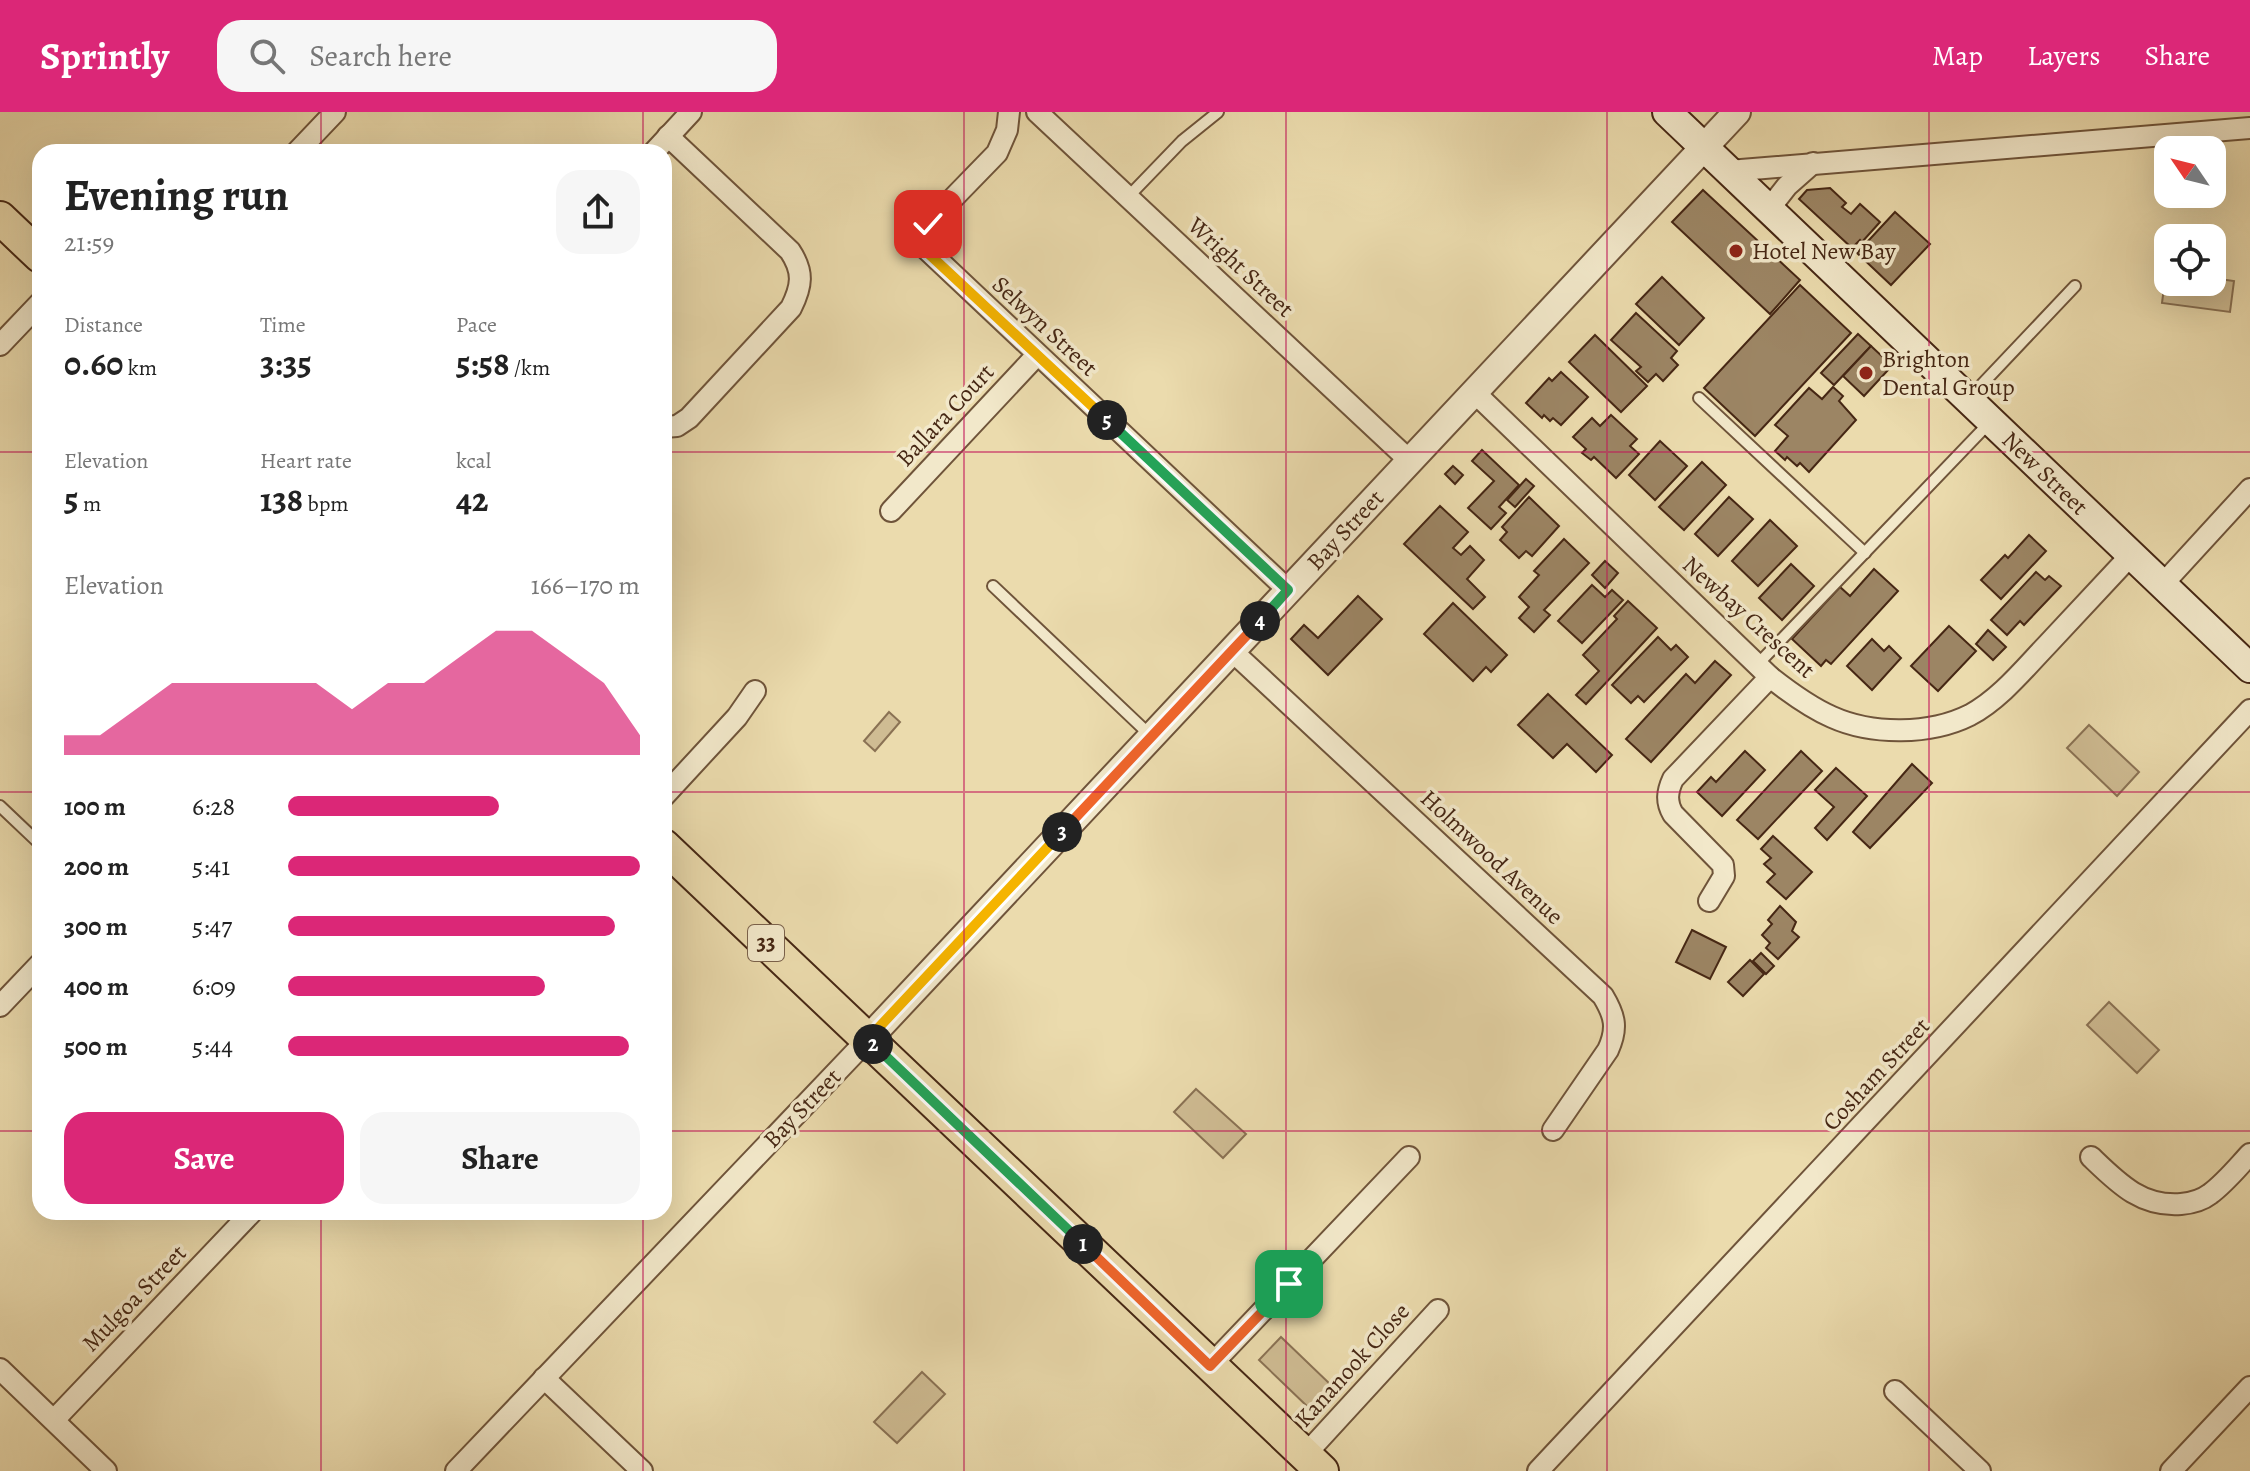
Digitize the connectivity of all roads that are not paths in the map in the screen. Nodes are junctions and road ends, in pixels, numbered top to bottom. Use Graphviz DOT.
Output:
graph roads {
  1 [pos="335,112"];
  2 [pos="691,112"];
  3 [pos="1009,112"];
  4 [pos="1037,112"];
  5 [pos="1218,112"];
  6 [pos="1667,112"];
  7 [pos="1737,112"];
  8 [pos="2250,128"];
  9 [pos="668,136"];
  10 [pos="305,144"];
  11 [pos="661,144"];
  12 [pos="1704,147"];
  13 [pos="1813,163"];
  14 [pos="1729,171"];
  15 [pos="1128,197"];
  16 [pos="1769,209"];
  17 [pos="0,218"];
  18 [pos="32,248"];
  19 [pos="2075,286"];
  20 [pos="32,311"];
  21 [pos="0,345"];
  22 [pos="1037,355"];
  23 [pos="1474,392"];
  24 [pos="1699,398"];
  25 [pos="1968,399"];
  26 [pos="1991,420"];
  27 [pos="672,426"];
  28 [pos="1410,461"];
  29 [pos="2250,489"];
  30 [pos="891,511"];
  31 [pos="1865,553"];
  32 [pos="2131,555"];
  33 [pos="2162,585"];
  34 [pos="993,586"];
  35 [pos="1288,590"];
  36 [pos="1232,651"];
  37 [pos="2250,668"];
  38 [pos="1764,671"];
  39 [pos="755,691"];
  40 [pos="2250,710"];
  41 [pos="1152,736"];
  42 [pos="672,787"];
  43 [pos="0,806"];
  44 [pos="32,836"];
  45 [pos="672,854"];
  46 [pos="1709,901"];
  47 [pos="32,972"];
  48 [pos="0,1006"];
  49 [pos="868,1039"];
  50 [pos="1553,1130"];
  51 [pos="2250,1154"];
  52 [pos="1409,1157"];
  53 [pos="2091,1157"];
  54 [pos="244,1220"];
  55 [pos="1438,1310"];
  56 [pos="1210,1366"];
  57 [pos="0,1369"];
  58 [pos="544,1378"];
  59 [pos="2250,1387"];
  60 [pos="1895,1391"];
  61 [pos="54,1420"];
  62 [pos="1313,1463"];
  63 [pos="106,1471"];
  64 [pos="456,1471"];
  65 [pos="642,1471"];
  66 [pos="1538,1471"];
  67 [pos="1980,1471"];
  68 [pos="2171,1471"];
  1 -- 10 [label="street"];
  2 -- 9 [label="street"];
  3 -- 22 [label="street, Selwyn Street"];
  4 -- 15 [label="street, Wright Street"];
  5 -- 15 [label="lane"];
  6 -- 12 [label="main road, New Street"];
  7 -- 12 [label="street, Bay Street"];
  8 -- 13 [label="street"];
  9 -- 11 [label="street"];
  9 -- 27 [label="street"];
  12 -- 14 [label="main road, New Street"];
  12 -- 23 [label="street, Bay Street"];
  13 -- 14 [label="street"];
  13 -- 16 [label="street"];
  14 -- 16 [label="main road, New Street"];
  15 -- 28 [label="street, Wright Street"];
  16 -- 25 [label="main road, New Street"];
  17 -- 18 [label="main road"];
  19 -- 25 [label="lane"];
  20 -- 21 [label="street"];
  22 -- 30 [label="street, Ballara Court"];
  22 -- 35 [label="street, Selwyn Street"];
  23 -- 28 [label="street, Bay Street"];
  23 -- 38 [label="street, Newbay Crescent"];
  24 -- 31 [label="lane"];
  25 -- 26 [label="main road, New Street"];
  26 -- 31 [label="lane"];
  26 -- 32 [label="main road, New Street"];
  28 -- 35 [label="street, Bay Street"];
  29 -- 33 [label="street"];
  31 -- 38 [label="lane"];
  32 -- 33 [label="main road, New Street"];
  32 -- 38 [label="street, Newbay Crescent"];
  33 -- 37 [label="main road, New Street"];
  34 -- 41 [label="lane"];
  35 -- 36 [label="street, Bay Street"];
  36 -- 41 [label="street, Bay Street"];
  36 -- 50 [label="street, Holmwood Avenue"];
  38 -- 46 [label="street"];
  39 -- 42 [label="street"];
  40 -- 66 [label="street, Cosham Street"];
  41 -- 49 [label="street, Bay Street"];
  43 -- 44 [label="lane"];
  45 -- 49 [label="main road, 33"];
  47 -- 48 [label="street"];
  49 -- 56 [label="main road, 33"];
  49 -- 58 [label="street, Bay Street"];
  51 -- 53 [label="street"];
  52 -- 56 [label="street"];
  54 -- 61 [label="street, Mulgoa Street"];
  55 -- 62 [label="street, Kananook Close"];
  56 -- 62 [label="main road, 33"];
  57 -- 61 [label="street"];
  58 -- 64 [label="street, Bay Street"];
  58 -- 65 [label="street"];
  59 -- 68 [label="street"];
  60 -- 67 [label="street"];
  61 -- 63 [label="street"];
}
